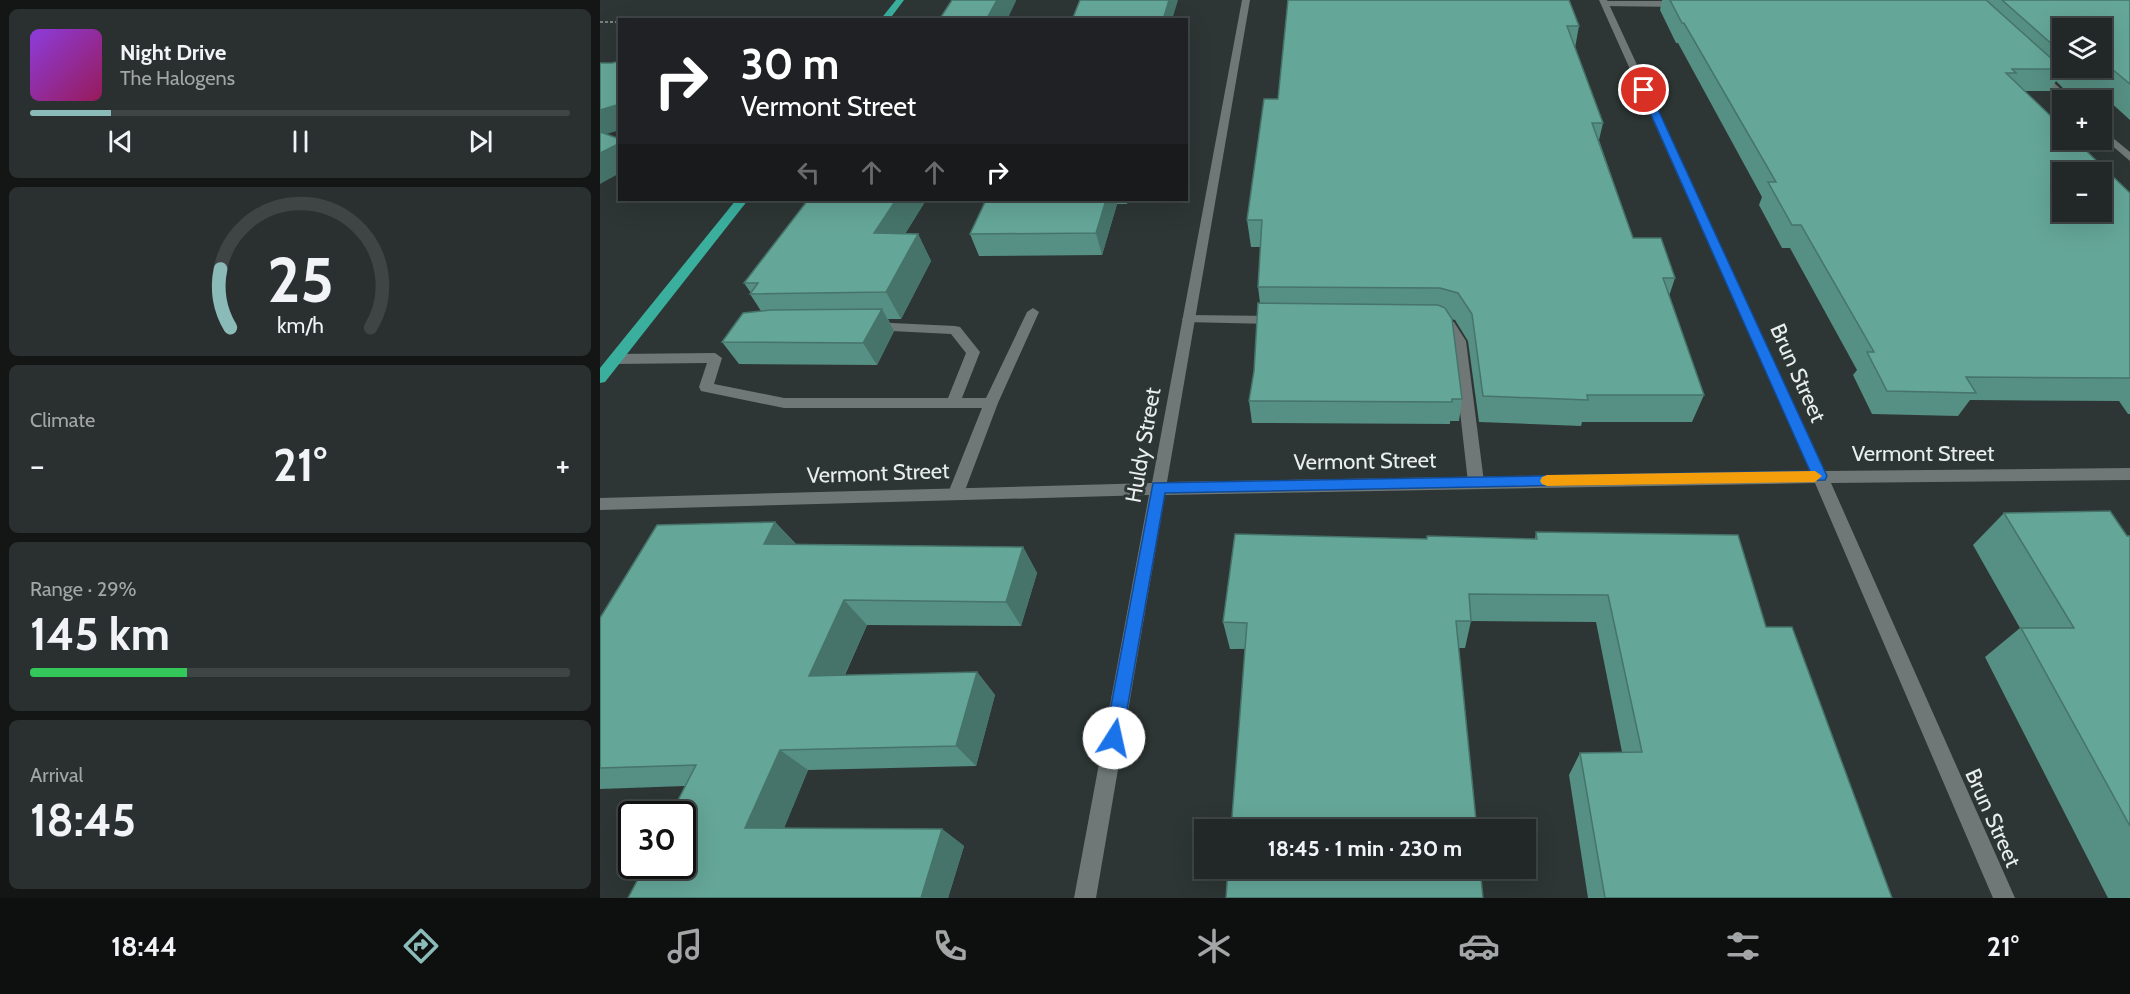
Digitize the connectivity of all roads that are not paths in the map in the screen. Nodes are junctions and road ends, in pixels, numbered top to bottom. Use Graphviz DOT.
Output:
graph roads {
  1 [pos="900,0"];
  2 [pos="1246,0"];
  3 [pos="1604,2"];
  4 [pos="1695,4"];
  5 [pos="886,18"];
  6 [pos="2035,70"];
  7 [pos="2057,90"];
  8 [pos="2112,141"];
  9 [pos="2130,158"];
  10 [pos="741,201"];
  11 [pos="1034,312"];
  12 [pos="1189,319"];
  13 [pos="1296,320"];
  14 [pos="1427,321"];
  15 [pos="854,326"];
  16 [pos="615,359"];
  17 [pos="600,378"];
  18 [pos="954,401"];
  19 [pos="992,403"];
  20 [pos="2130,474"];
  21 [pos="1820,476"];
  22 [pos="1476,482"];
  23 [pos="1158,487"];
  24 [pos="956,493"];
  25 [pos="600,504"];
  26 [pos="1085,898"];
  27 [pos="2004,898"];
  1 -- 5 [label="main road"];
  2 -- 12 [label="street, Huldy Street"];
  3 -- 4 [label="street"];
  3 -- 21 [label="street, Brun Street"];
  6 -- 7 [label="street"];
  8 -- 9 [label="street"];
  10 -- 16 [label="main road"];
  11 -- 19 [label="street"];
  12 -- 13 [label="street"];
  12 -- 23 [label="street, Huldy Street"];
  14 -- 22 [label="street"];
  15 -- 18 [label="street"];
  16 -- 17 [label="main road"];
  16 -- 18 [label="street"];
  18 -- 19 [label="street"];
  19 -- 24 [label="street"];
  20 -- 21 [label="street, Vermont Street"];
  21 -- 22 [label="street, Vermont Street"];
  21 -- 27 [label="street, Brun Street"];
  22 -- 23 [label="street, Vermont Street"];
  23 -- 24 [label="street, Vermont Street"];
  23 -- 26 [label="street, Huldy Street"];
  24 -- 25 [label="street, Vermont Street"];
}
